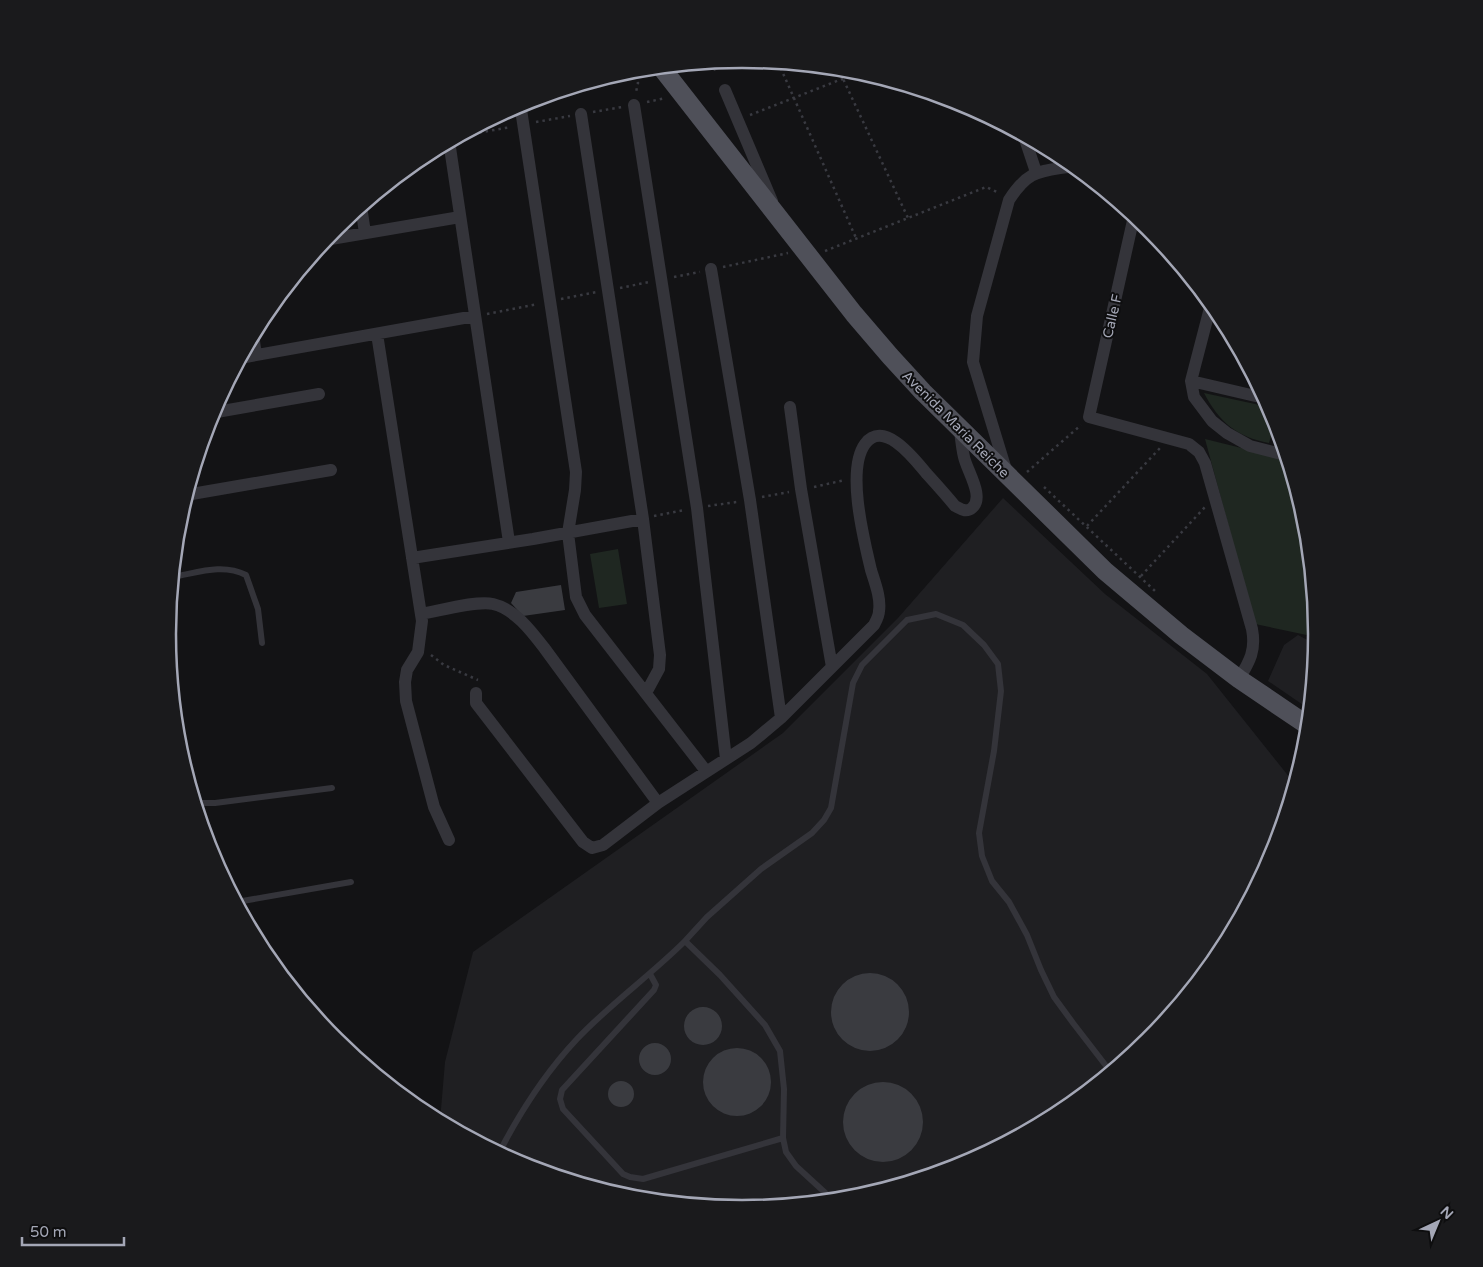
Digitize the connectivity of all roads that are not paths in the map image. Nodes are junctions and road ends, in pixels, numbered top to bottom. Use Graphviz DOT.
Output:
graph roads {
  1 [pos="666,72"];
  2 [pos="725,90"];
  3 [pos="634,105"];
  4 [pos="521,113"];
  5 [pos="581,114"];
  6 [pos="1027,144"];
  7 [pos="450,149"];
  8 [pos="1063,168"];
  9 [pos="1036,172"];
  10 [pos="362,213"];
  11 [pos="460,216"];
  12 [pos="779,218"];
  13 [pos="1132,224"];
  14 [pos="365,233"];
  15 [pos="336,238"];
  16 [pos="711,269"];
  17 [pos="1208,314"];
  18 [pos="475,316"];
  19 [pos="377,334"];
  20 [pos="255,345"];
  21 [pos="256,355"];
  22 [pos="248,357"];
  23 [pos="1191,381"];
  24 [pos="319,394"];
  25 [pos="1255,396"];
  26 [pos="790,407"];
  27 [pos="222,411"];
  28 [pos="960,430"];
  29 [pos="1276,449"];
  30 [pos="331,470"];
  31 [pos="1007,473"];
  32 [pos="193,494"];
  33 [pos="643,519"];
  34 [pos="568,533"];
  35 [pos="510,542"];
  36 [pos="412,558"];
  37 [pos="179,575"];
  38 [pos="421,614"];
  39 [pos="262,643"];
  40 [pos="832,667"];
  41 [pos="1239,679"];
  42 [pos="477,686"];
  43 [pos="646,693"];
  44 [pos="781,718"];
  45 [pos="1301,721"];
  46 [pos="726,759"];
  47 [pos="706,771"];
  48 [pos="332,788"];
  49 [pos="202,803"];
  50 [pos="658,804"];
  51 [pos="449,840"];
  52 [pos="351,882"];
  53 [pos="243,901"];
  54 [pos="685,941"];
  55 [pos="650,974"];
  56 [pos="1106,1066"];
  57 [pos="783,1138"];
  58 [pos="502,1146"];
  59 [pos="826,1193"];
  1 -- 12 [label="main road, Avenida María Reiche"];
  2 -- 12 [label="street"];
  3 -- 46 [label="street"];
  4 -- 34 [label="street"];
  5 -- 33 [label="street"];
  6 -- 9 [label="street"];
  7 -- 11 [label="street"];
  8 -- 9 [label="street"];
  9 -- 31 [label="street"];
  10 -- 14 [label="street"];
  11 -- 14 [label="street"];
  11 -- 18 [label="street"];
  12 -- 28 [label="main road, Avenida María Reiche"];
  13 -- 41 [label="street, Calle F"];
  14 -- 15 [label="street"];
  16 -- 44 [label="street"];
  17 -- 23 [label="street"];
  18 -- 19 [label="street"];
  18 -- 35 [label="street"];
  19 -- 21 [label="street"];
  19 -- 36 [label="street"];
  20 -- 21 [label="street"];
  21 -- 22 [label="street"];
  23 -- 25 [label="street"];
  23 -- 29 [label="street"];
  24 -- 27 [label="street"];
  26 -- 40 [label="street"];
  28 -- 31 [label="main road, Avenida María Reiche"];
  28 -- 40 [label="street"];
  30 -- 32 [label="street"];
  31 -- 41 [label="main road, Avenida María Reiche"];
  33 -- 34 [label="street"];
  33 -- 43 [label="street"];
  34 -- 35 [label="street"];
  34 -- 43 [label="street"];
  35 -- 36 [label="street"];
  36 -- 38 [label="street"];
  37 -- 39 [label="lane"];
  38 -- 50 [label="street"];
  38 -- 51 [label="street"];
  40 -- 44 [label="street"];
  41 -- 45 [label="main road, Avenida María Reiche"];
  42 -- 50 [label="street"];
  43 -- 47 [label="street"];
  44 -- 46 [label="street"];
  46 -- 47 [label="street"];
  47 -- 50 [label="street"];
  48 -- 49 [label="lane"];
  52 -- 53 [label="lane"];
  54 -- 55 [label="lane"];
  54 -- 56 [label="lane"];
  54 -- 57 [label="lane"];
  55 -- 57 [label="lane"];
  55 -- 58 [label="lane"];
  57 -- 59 [label="lane"];
}
